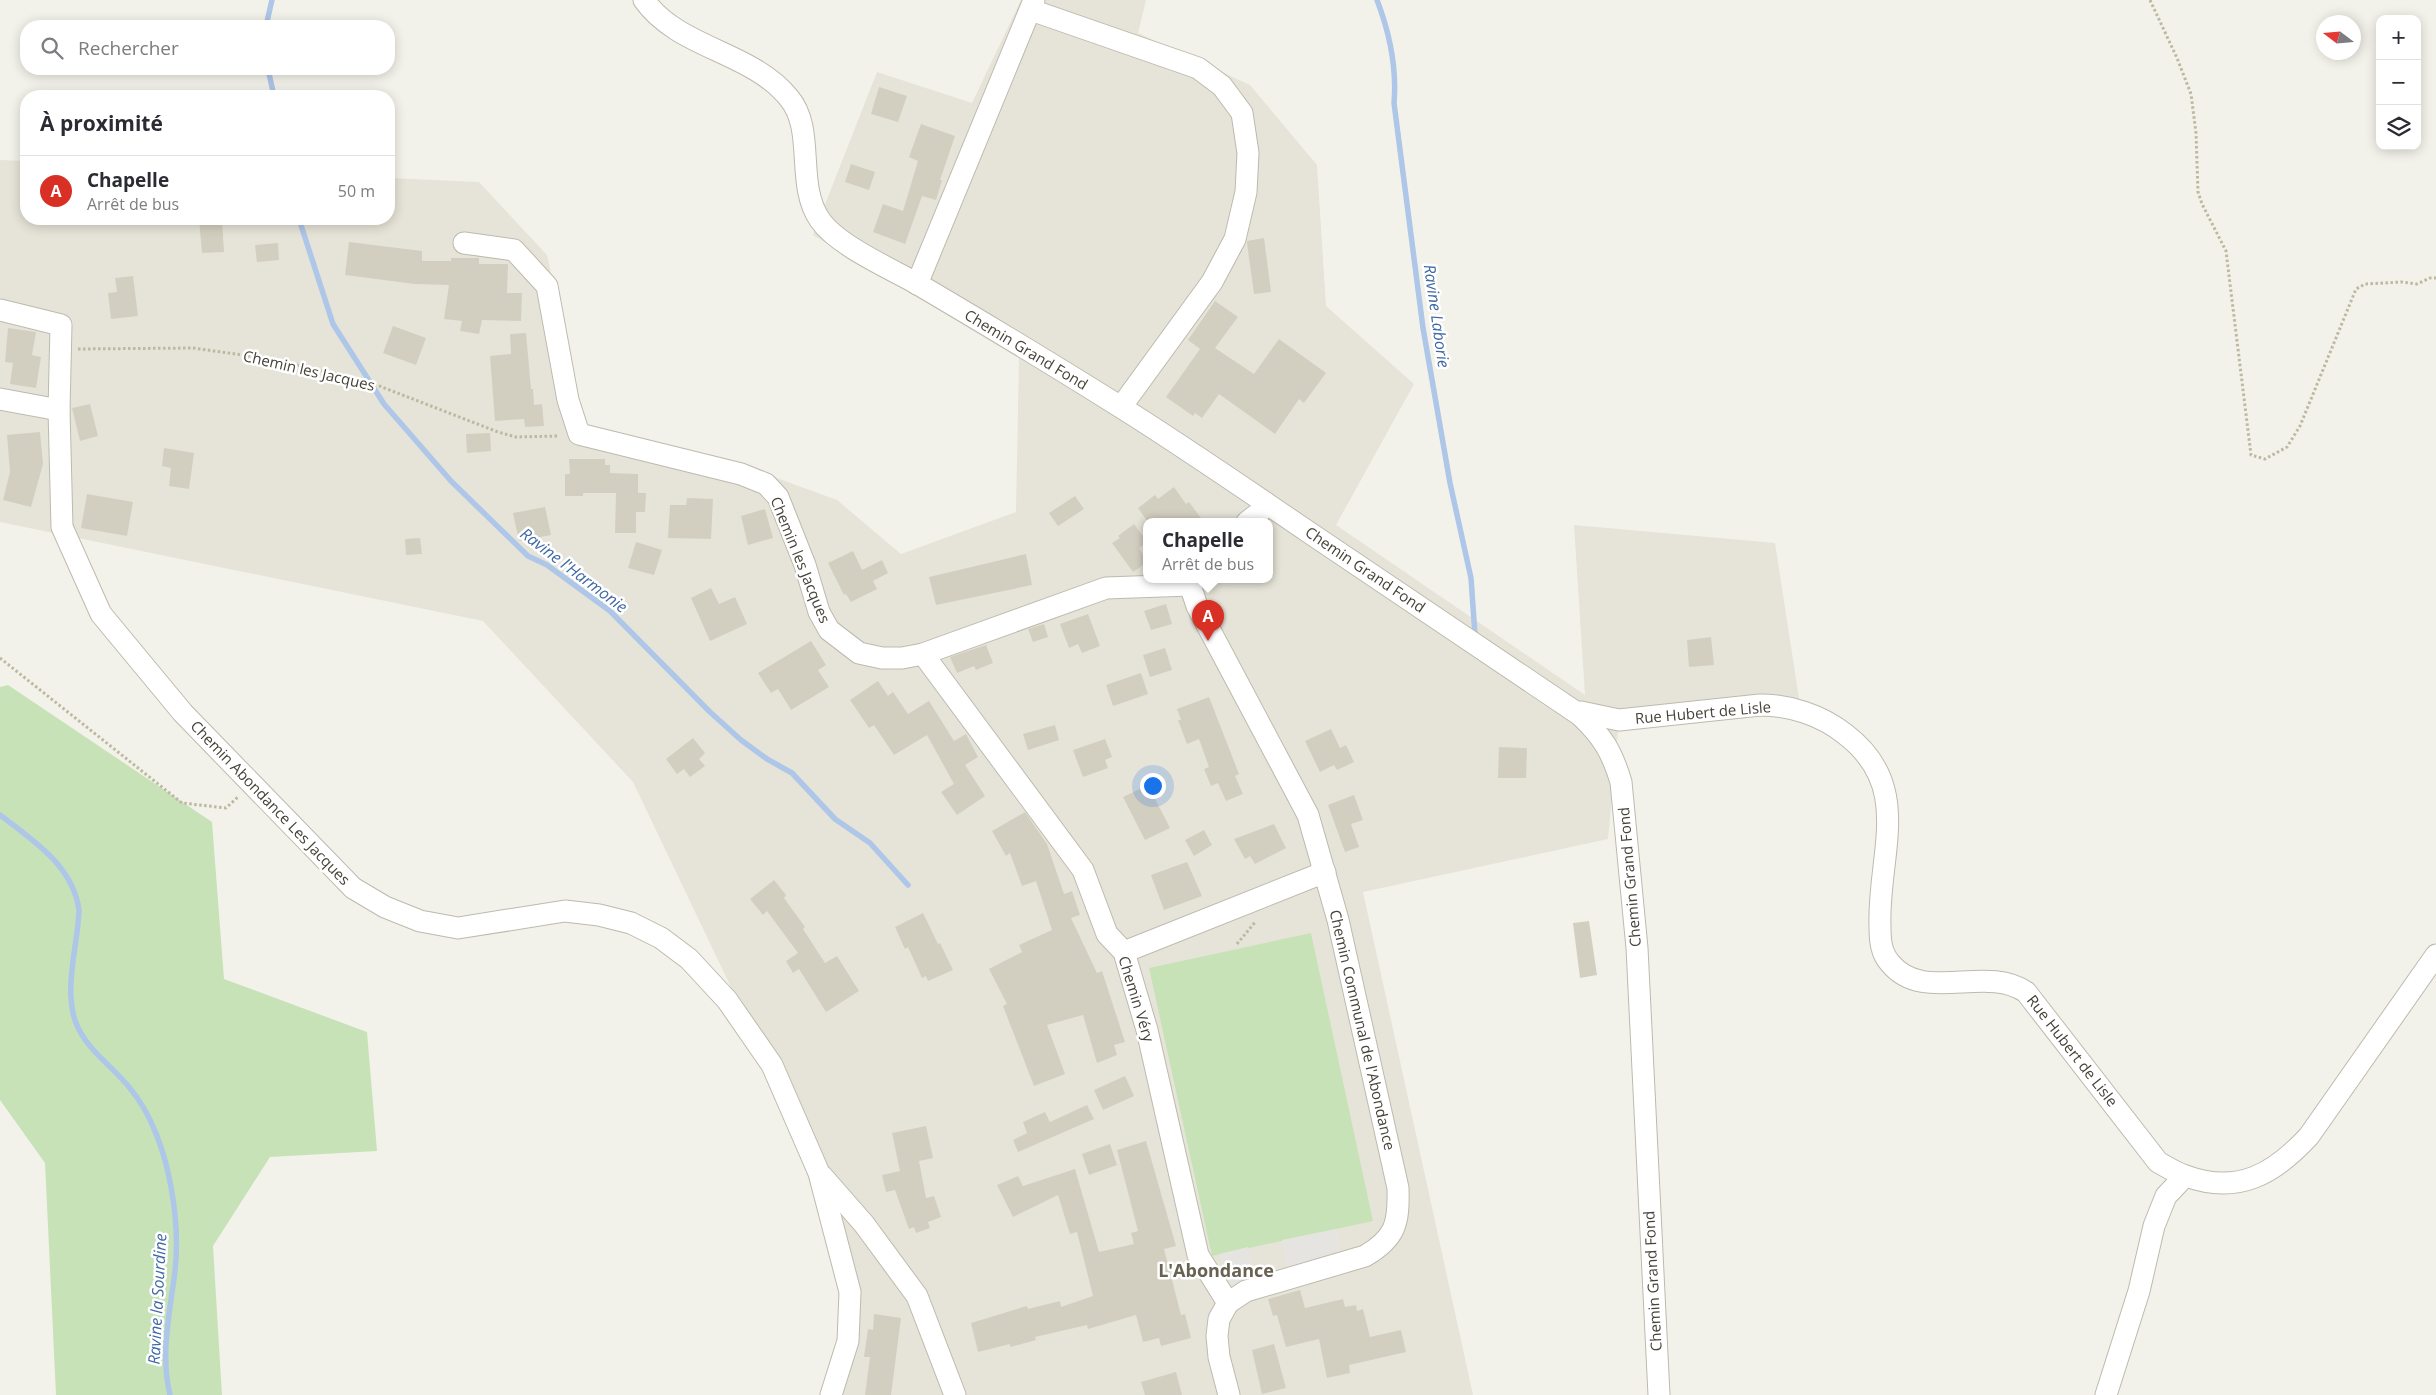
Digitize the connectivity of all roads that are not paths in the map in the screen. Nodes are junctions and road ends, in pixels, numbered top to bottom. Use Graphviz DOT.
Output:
graph roads {
  1 [pos="644,0"];
  2 [pos="1032,5"];
  3 [pos="464,243"];
  4 [pos="917,284"];
  5 [pos="0,310"];
  6 [pos="0,400"];
  7 [pos="1121,407"];
  8 [pos="59,410"];
  9 [pos="1266,503"];
  10 [pos="1253,518"];
  11 [pos="1177,583"];
  12 [pos="1191,583"];
  13 [pos="923,654"];
  14 [pos="1580,715"];
  15 [pos="1325,872"];
  16 [pos="1124,952"];
  17 [pos="2436,955"];
  18 [pos="819,1173"];
  19 [pos="2185,1176"];
  20 [pos="1228,1303"];
  21 [pos="831,1395"];
  22 [pos="955,1395"];
  23 [pos="1229,1395"];
  24 [pos="1659,1395"];
  25 [pos="2106,1395"];
  1 -- 4 [label="street, Chemin Grand Fond"];
  2 -- 4 [label="street"];
  2 -- 7 [label="street"];
  3 -- 13 [label="street, Chemin les Jacques"];
  4 -- 7 [label="street, Chemin Grand Fond"];
  5 -- 8 [label="street, Chemin Abondance Les Jacques"];
  6 -- 8 [label="street"];
  7 -- 9 [label="street, Chemin Grand Fond"];
  8 -- 18 [label="street, Chemin Abondance Les Jacques"];
  9 -- 10 [label="street"];
  9 -- 14 [label="street, Chemin Grand Fond"];
  11 -- 13 [label="street, Chemin les Jacques"];
  12 -- 15 [label="street, Chemin Communal de l'Abondance"];
  13 -- 16 [label="street, Chemin Véry"];
  14 -- 19 [label="street, Rue Hubert de Lisle"];
  14 -- 24 [label="street, Chemin Grand Fond"];
  15 -- 16 [label="street"];
  15 -- 20 [label="street, Chemin Communal de l'Abondance"];
  16 -- 20 [label="street, Chemin Véry"];
  17 -- 19 [label="street, Rue Hubert de Lisle"];
  18 -- 21 [label="street"];
  18 -- 22 [label="street"];
  19 -- 25 [label="street"];
  20 -- 23 [label="street"];
}
